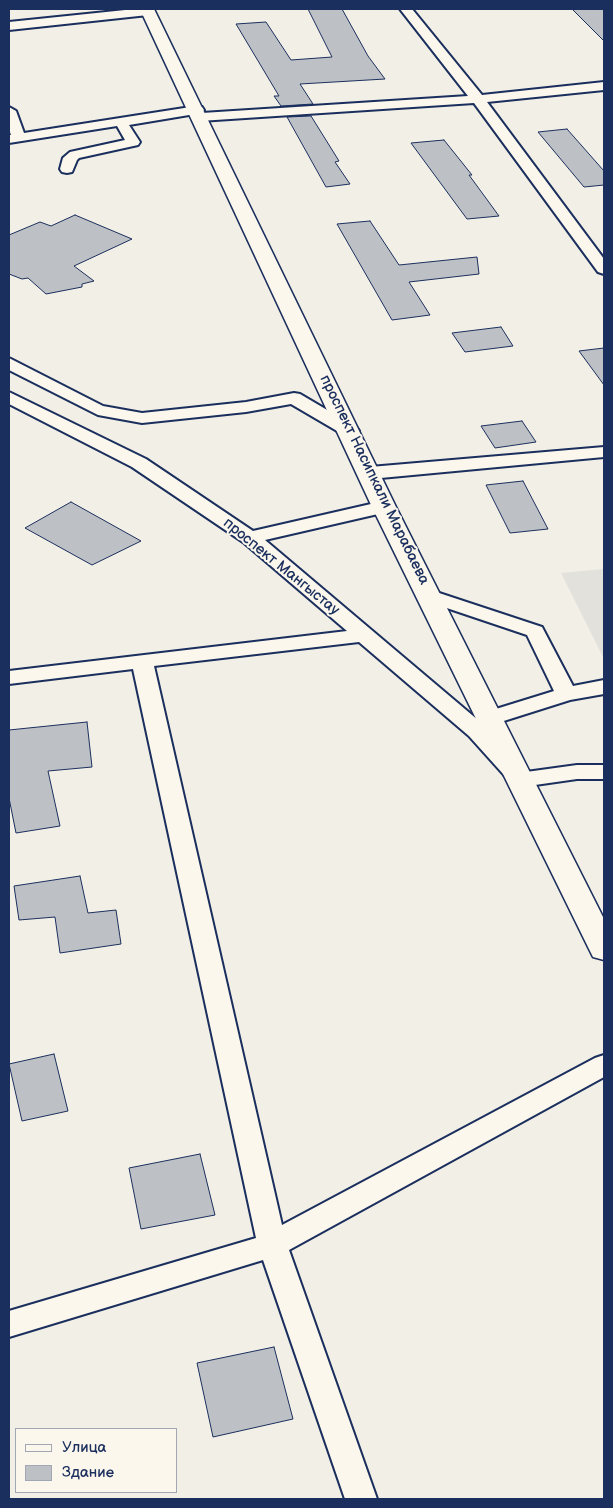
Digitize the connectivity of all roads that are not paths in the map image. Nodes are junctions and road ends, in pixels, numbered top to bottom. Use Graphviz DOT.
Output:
graph roads {
  1 [pos="406,9"];
  2 [pos="148,10"];
  3 [pos="9,26"];
  4 [pos="604,86"];
  5 [pos="478,99"];
  6 [pos="9,111"];
  7 [pos="198,113"];
  8 [pos="122,122"];
  9 [pos="14,138"];
  10 [pos="67,169"];
  11 [pos="604,269"];
  12 [pos="9,363"];
  13 [pos="9,397"];
  14 [pos="350,432"];
  15 [pos="604,452"];
  16 [pos="370,473"];
  17 [pos="384,507"];
  18 [pos="250,538"];
  19 [pos="430,596"];
  20 [pos="365,635"];
  21 [pos="142,661"];
  22 [pos="9,677"];
  23 [pos="604,687"];
  24 [pos="566,694"];
  25 [pos="491,718"];
  26 [pos="604,771"];
  27 [pos="521,780"];
  28 [pos="604,949"];
  29 [pos="604,1065"];
  30 [pos="272,1245"];
  31 [pos="9,1324"];
  32 [pos="360,1499"];
  1 -- 5 [label="street"];
  2 -- 3 [label="street"];
  2 -- 7 [label="main road, проспект Насипкали Марабаева"];
  4 -- 5 [label="street"];
  5 -- 7 [label="street"];
  5 -- 11 [label="street"];
  6 -- 9 [label="street"];
  7 -- 8 [label="street"];
  7 -- 14 [label="main road, проспект Насипкали Марабаева"];
  8 -- 9 [label="street"];
  8 -- 10 [label="street"];
  12 -- 14 [label="street"];
  13 -- 18 [label="street, проспект Мангыстау"];
  14 -- 16 [label="main road, проспект Насипкали Марабаева"];
  15 -- 16 [label="street"];
  16 -- 17 [label="main road, проспект Насипкали Марабаева"];
  17 -- 18 [label="street"];
  17 -- 19 [label="main road, проспект Насипкали Марабаева"];
  18 -- 20 [label="street, проспект Мангыстау"];
  19 -- 24 [label="street"];
  19 -- 25 [label="main road, проспект Насипкали Марабаева"];
  20 -- 21 [label="street"];
  20 -- 27 [label="street, проспект Мангыстау"];
  21 -- 22 [label="street"];
  21 -- 30 [label="street"];
  23 -- 24 [label="street"];
  24 -- 25 [label="street"];
  25 -- 27 [label="main road, проспект Насипкали Марабаева"];
  26 -- 27 [label="street"];
  27 -- 28 [label="main road, проспект Насипкали Марабаева"];
  29 -- 30 [label="street"];
  30 -- 31 [label="street"];
  30 -- 32 [label="street"];
}
